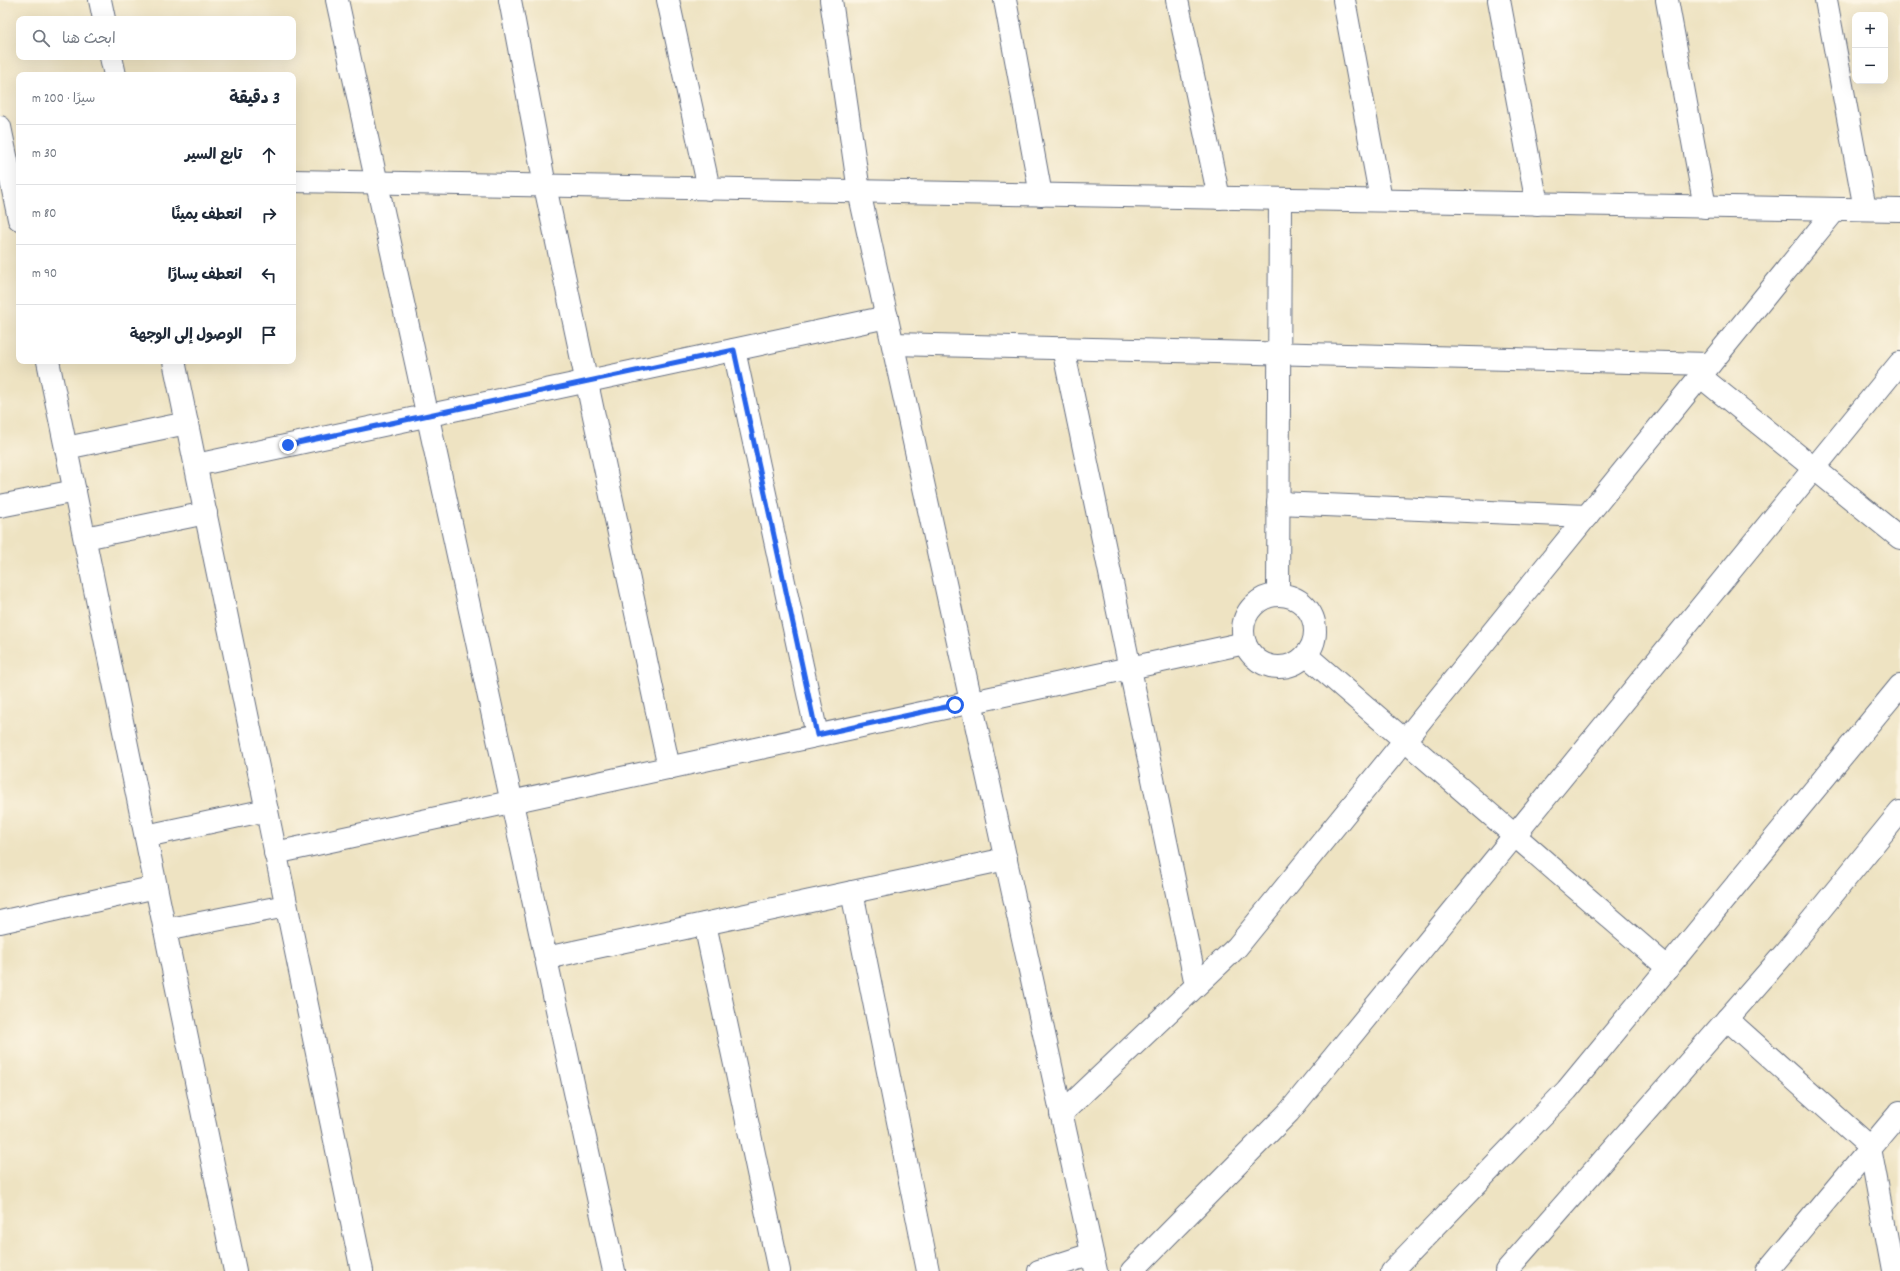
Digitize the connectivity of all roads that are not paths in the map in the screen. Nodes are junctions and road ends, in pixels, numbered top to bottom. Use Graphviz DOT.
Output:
graph roads {
  1 [pos="100,0"];
  2 [pos="337,0"];
  3 [pos="510,0"];
  4 [pos="668,0"];
  5 [pos="831,0"];
  6 [pos="1005,0"];
  7 [pos="1177,0"];
  8 [pos="1344,0"];
  9 [pos="1499,0"];
  10 [pos="1667,0"];
  11 [pos="1826,0"];
  12 [pos="103,16"];
  13 [pos="112,60"];
  14 [pos="114,72"];
  15 [pos="0,127"];
  16 [pos="10,176"];
  17 [pos="296,182"];
  18 [pos="377,183"];
  19 [pos="545,186"];
  20 [pos="710,189"];
  21 [pos="859,192"];
  22 [pos="1041,195"];
  23 [pos="1219,198"];
  24 [pos="1280,199"];
  25 [pos="1381,200"];
  26 [pos="1537,204"];
  27 [pos="16,205"];
  28 [pos="1705,207"];
  29 [pos="1836,209"];
  30 [pos="1865,210"];
  31 [pos="1900,210"];
  32 [pos="887,317"];
  33 [pos="893,344"];
  34 [pos="1063,348"];
  35 [pos="734,350"];
  36 [pos="1279,354"];
  37 [pos="1900,363"];
  38 [pos="49,364"];
  39 [pos="175,364"];
  40 [pos="1705,370"];
  41 [pos="586,382"];
  42 [pos="428,415"];
  43 [pos="187,423"];
  44 [pos="66,448"];
  45 [pos="196,466"];
  46 [pos="1814,468"];
  47 [pos="75,491"];
  48 [pos="1278,503"];
  49 [pos="0,506"];
  50 [pos="206,513"];
  51 [pos="1587,516"];
  52 [pos="84,538"];
  53 [pos="1900,538"];
  54 [pos="1278,594"];
  55 [pos="1245,643"];
  56 [pos="1306,654"];
  57 [pos="1130,667"];
  58 [pos="1900,686"];
  59 [pos="971,701"];
  60 [pos="817,735"];
  61 [pos="1405,740"];
  62 [pos="669,768"];
  63 [pos="512,801"];
  64 [pos="267,810"];
  65 [pos="1900,812"];
  66 [pos="1515,835"];
  67 [pos="146,836"];
  68 [pos="275,853"];
  69 [pos="1006,859"];
  70 [pos="156,887"];
  71 [pos="852,892"];
  72 [pos="286,906"];
  73 [pos="0,922"];
  74 [pos="705,924"];
  75 [pos="165,930"];
  76 [pos="546,958"];
  77 [pos="1668,968"];
  78 [pos="1196,985"];
  79 [pos="1727,1018"];
  80 [pos="1061,1114"];
  81 [pos="1898,1116"];
  82 [pos="1870,1147"];
  83 [pos="1094,1262"];
  84 [pos="235,1271"];
  85 [pos="362,1271"];
  86 [pos="614,1271"];
  87 [pos="779,1271"];
  88 [pos="928,1271"];
  89 [pos="1039,1271"];
  90 [pos="1132,1271"];
  91 [pos="1392,1271"];
  92 [pos="1506,1271"];
  93 [pos="1767,1271"];
  94 [pos="1893,1271"];
  1 -- 12 [label="street"];
  2 -- 18 [label="street"];
  3 -- 19 [label="street"];
  4 -- 20 [label="street"];
  5 -- 21 [label="street"];
  6 -- 22 [label="street"];
  7 -- 23 [label="street"];
  8 -- 25 [label="street"];
  9 -- 26 [label="street"];
  10 -- 28 [label="street"];
  11 -- 30 [label="street"];
  13 -- 14 [label="street"];
  15 -- 16 [label="street"];
  16 -- 27 [label="street"];
  17 -- 18 [label="street"];
  18 -- 19 [label="street"];
  18 -- 42 [label="street"];
  19 -- 20 [label="street"];
  19 -- 41 [label="street"];
  20 -- 21 [label="street"];
  21 -- 22 [label="street"];
  21 -- 32 [label="street"];
  22 -- 23 [label="street"];
  23 -- 24 [label="street"];
  24 -- 25 [label="street"];
  24 -- 36 [label="street"];
  25 -- 26 [label="street"];
  26 -- 28 [label="street"];
  28 -- 29 [label="street"];
  29 -- 30 [label="street"];
  29 -- 40 [label="street"];
  30 -- 31 [label="street"];
  32 -- 33 [label="street"];
  32 -- 35 [label="street"];
  33 -- 34 [label="street"];
  33 -- 59 [label="street"];
  34 -- 36 [label="street"];
  34 -- 57 [label="street"];
  35 -- 41 [label="street"];
  35 -- 60 [label="street"];
  36 -- 40 [label="street"];
  36 -- 48 [label="street"];
  37 -- 46 [label="street"];
  38 -- 44 [label="street"];
  39 -- 43 [label="street"];
  40 -- 46 [label="street"];
  40 -- 51 [label="street"];
  41 -- 42 [label="street"];
  41 -- 62 [label="street"];
  42 -- 45 [label="street"];
  42 -- 63 [label="street"];
  43 -- 44 [label="street"];
  43 -- 45 [label="street"];
  44 -- 47 [label="street"];
  45 -- 50 [label="street"];
  46 -- 53 [label="street"];
  46 -- 66 [label="street"];
  47 -- 49 [label="street"];
  47 -- 52 [label="street"];
  48 -- 51 [label="street"];
  48 -- 54 [label="street"];
  50 -- 52 [label="street"];
  50 -- 64 [label="street"];
  51 -- 61 [label="street"];
  52 -- 67 [label="street"];
  54 -- 55 [label="street"];
  54 -- 56 [label="street"];
  55 -- 56 [label="street"];
  55 -- 57 [label="street"];
  56 -- 61 [label="street"];
  57 -- 59 [label="street"];
  57 -- 78 [label="street"];
  58 -- 77 [label="street"];
  59 -- 60 [label="street"];
  59 -- 69 [label="street"];
  60 -- 62 [label="street"];
  61 -- 66 [label="street"];
  61 -- 78 [label="street"];
  62 -- 63 [label="street"];
  63 -- 68 [label="street"];
  63 -- 76 [label="street"];
  64 -- 67 [label="street"];
  64 -- 68 [label="street"];
  65 -- 79 [label="street"];
  66 -- 77 [label="street"];
  66 -- 90 [label="street"];
  67 -- 70 [label="street"];
  68 -- 72 [label="street"];
  69 -- 71 [label="street"];
  69 -- 80 [label="street"];
  70 -- 73 [label="street"];
  70 -- 75 [label="street"];
  71 -- 74 [label="street"];
  71 -- 88 [label="street"];
  72 -- 75 [label="street"];
  72 -- 85 [label="street"];
  74 -- 76 [label="street"];
  74 -- 87 [label="street"];
  75 -- 84 [label="street"];
  76 -- 86 [label="street"];
  77 -- 91 [label="street"];
  78 -- 80 [label="street"];
  79 -- 82 [label="street"];
  79 -- 92 [label="street"];
  80 -- 83 [label="street"];
  81 -- 82 [label="street"];
  82 -- 93 [label="street"];
  82 -- 94 [label="street"];
  83 -- 89 [label="street"];
}
